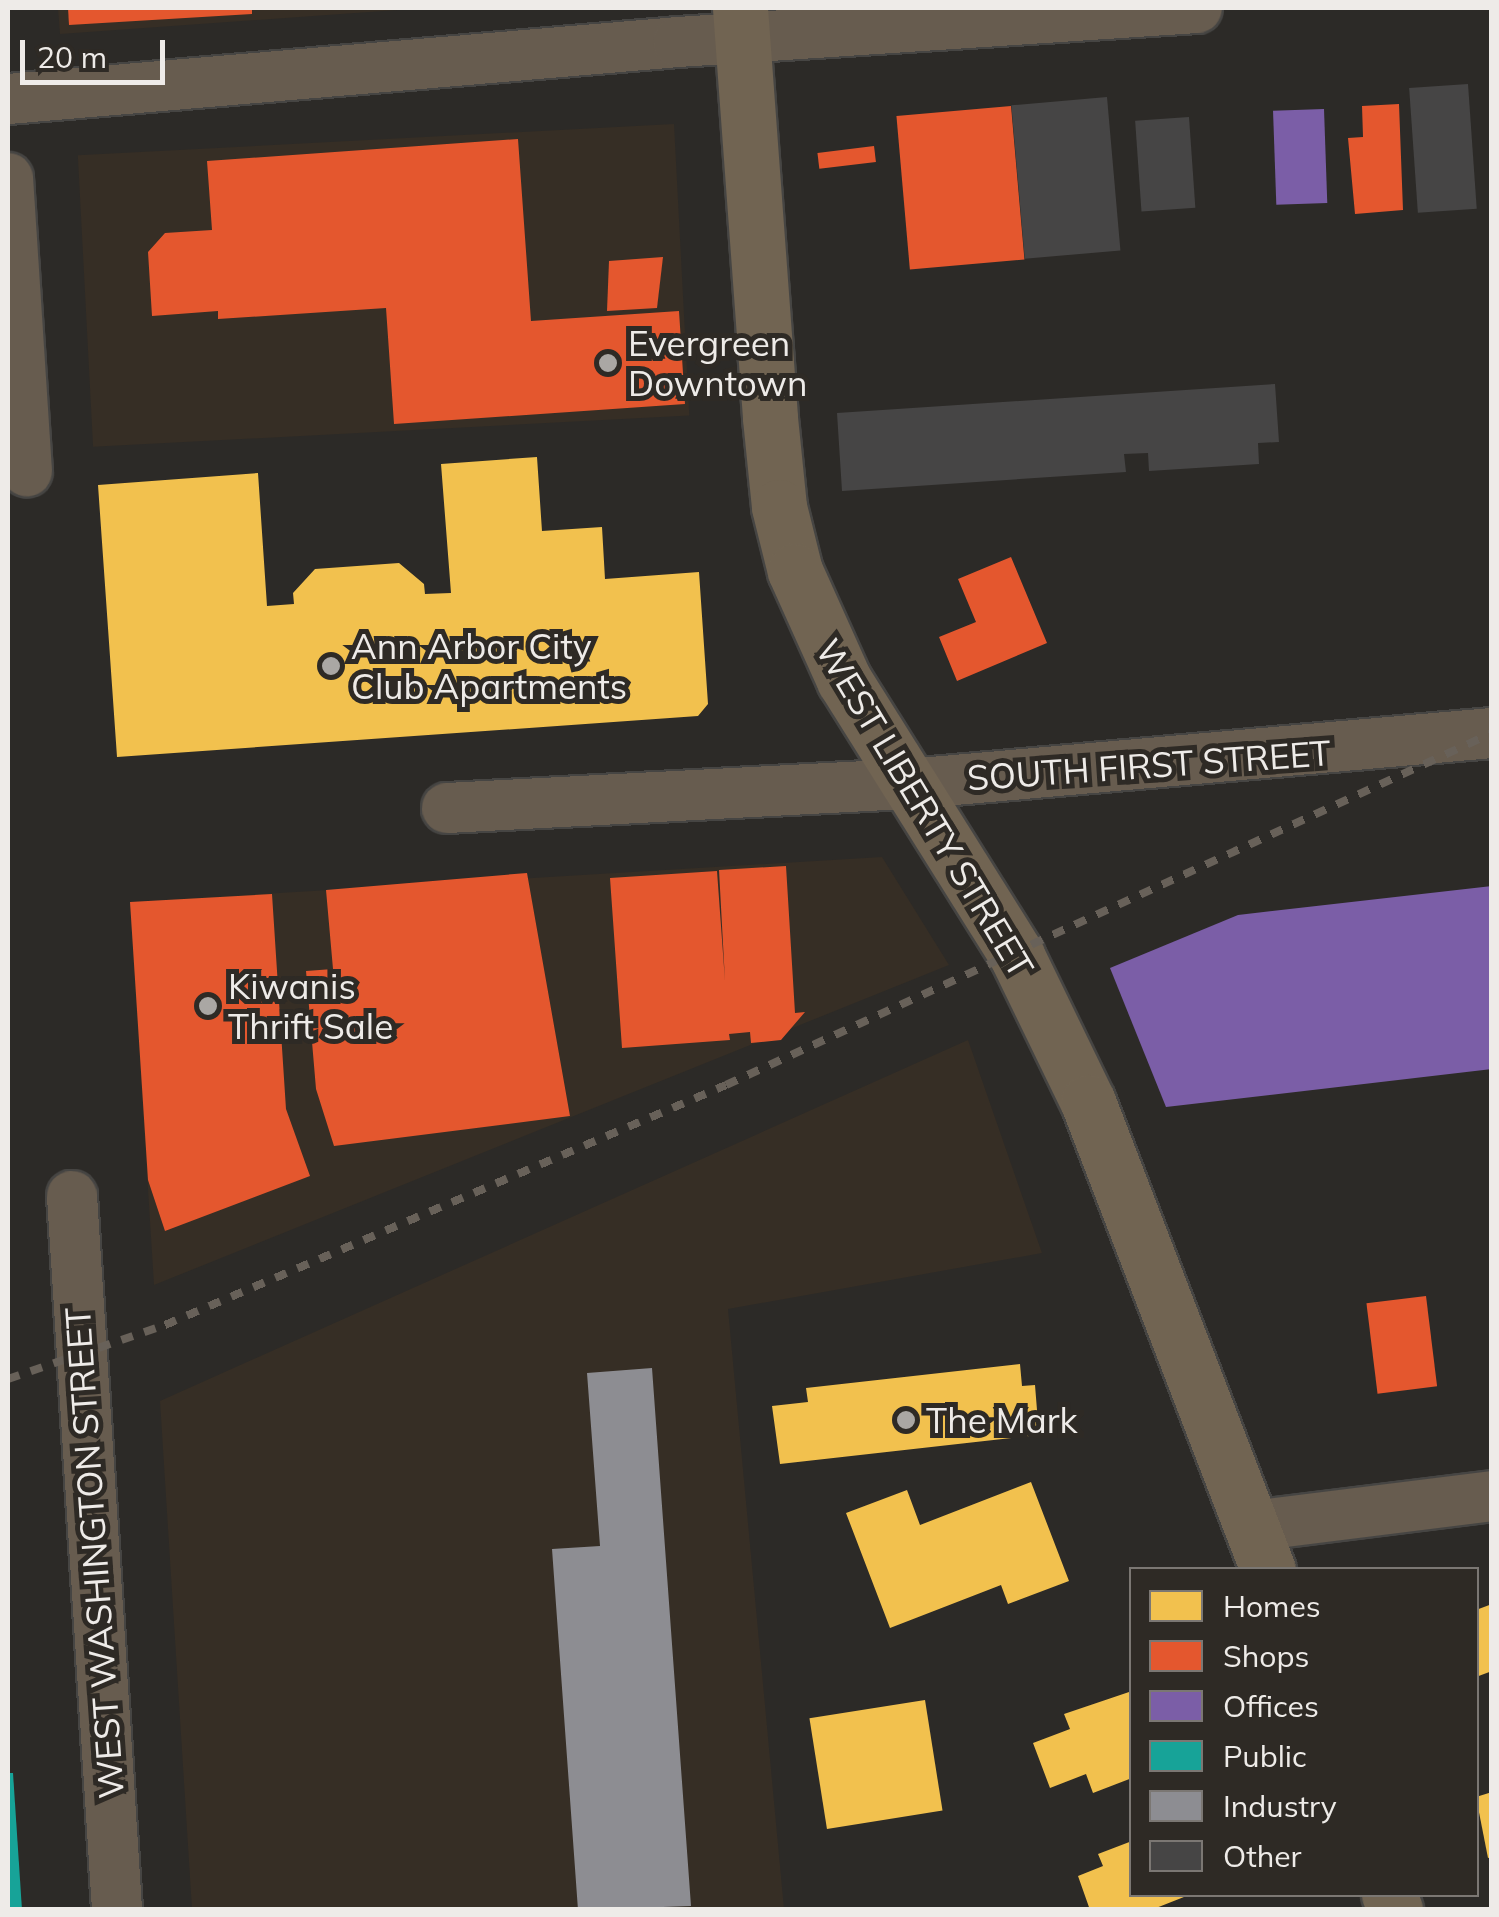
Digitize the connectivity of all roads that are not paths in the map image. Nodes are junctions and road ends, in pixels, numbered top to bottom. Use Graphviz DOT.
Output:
graph roads {
  1 [pos="1196,8"];
  2 [pos="741,22"];
  3 [pos="8,99"];
  4 [pos="8,178"];
  5 [pos="27,471"];
  6 [pos="1492,733"];
  7 [pos="909,784"];
  8 [pos="446,808"];
  9 [pos="72,1196"];
  10 [pos="1492,1496"];
  11 [pos="1260,1548"];
  12 [pos="117,1910"];
  1 -- 2 [label="street"];
  2 -- 3 [label="street"];
  2 -- 7 [label="main road, WEST LIBERTY STREET"];
  4 -- 5 [label="street"];
  6 -- 7 [label="street, SOUTH FIRST STREET"];
  7 -- 8 [label="street, SOUTH FIRST STREET"];
  7 -- 11 [label="main road, WEST LIBERTY STREET"];
  9 -- 12 [label="street, WEST WASHINGTON STREET"];
  10 -- 11 [label="street"];
}
